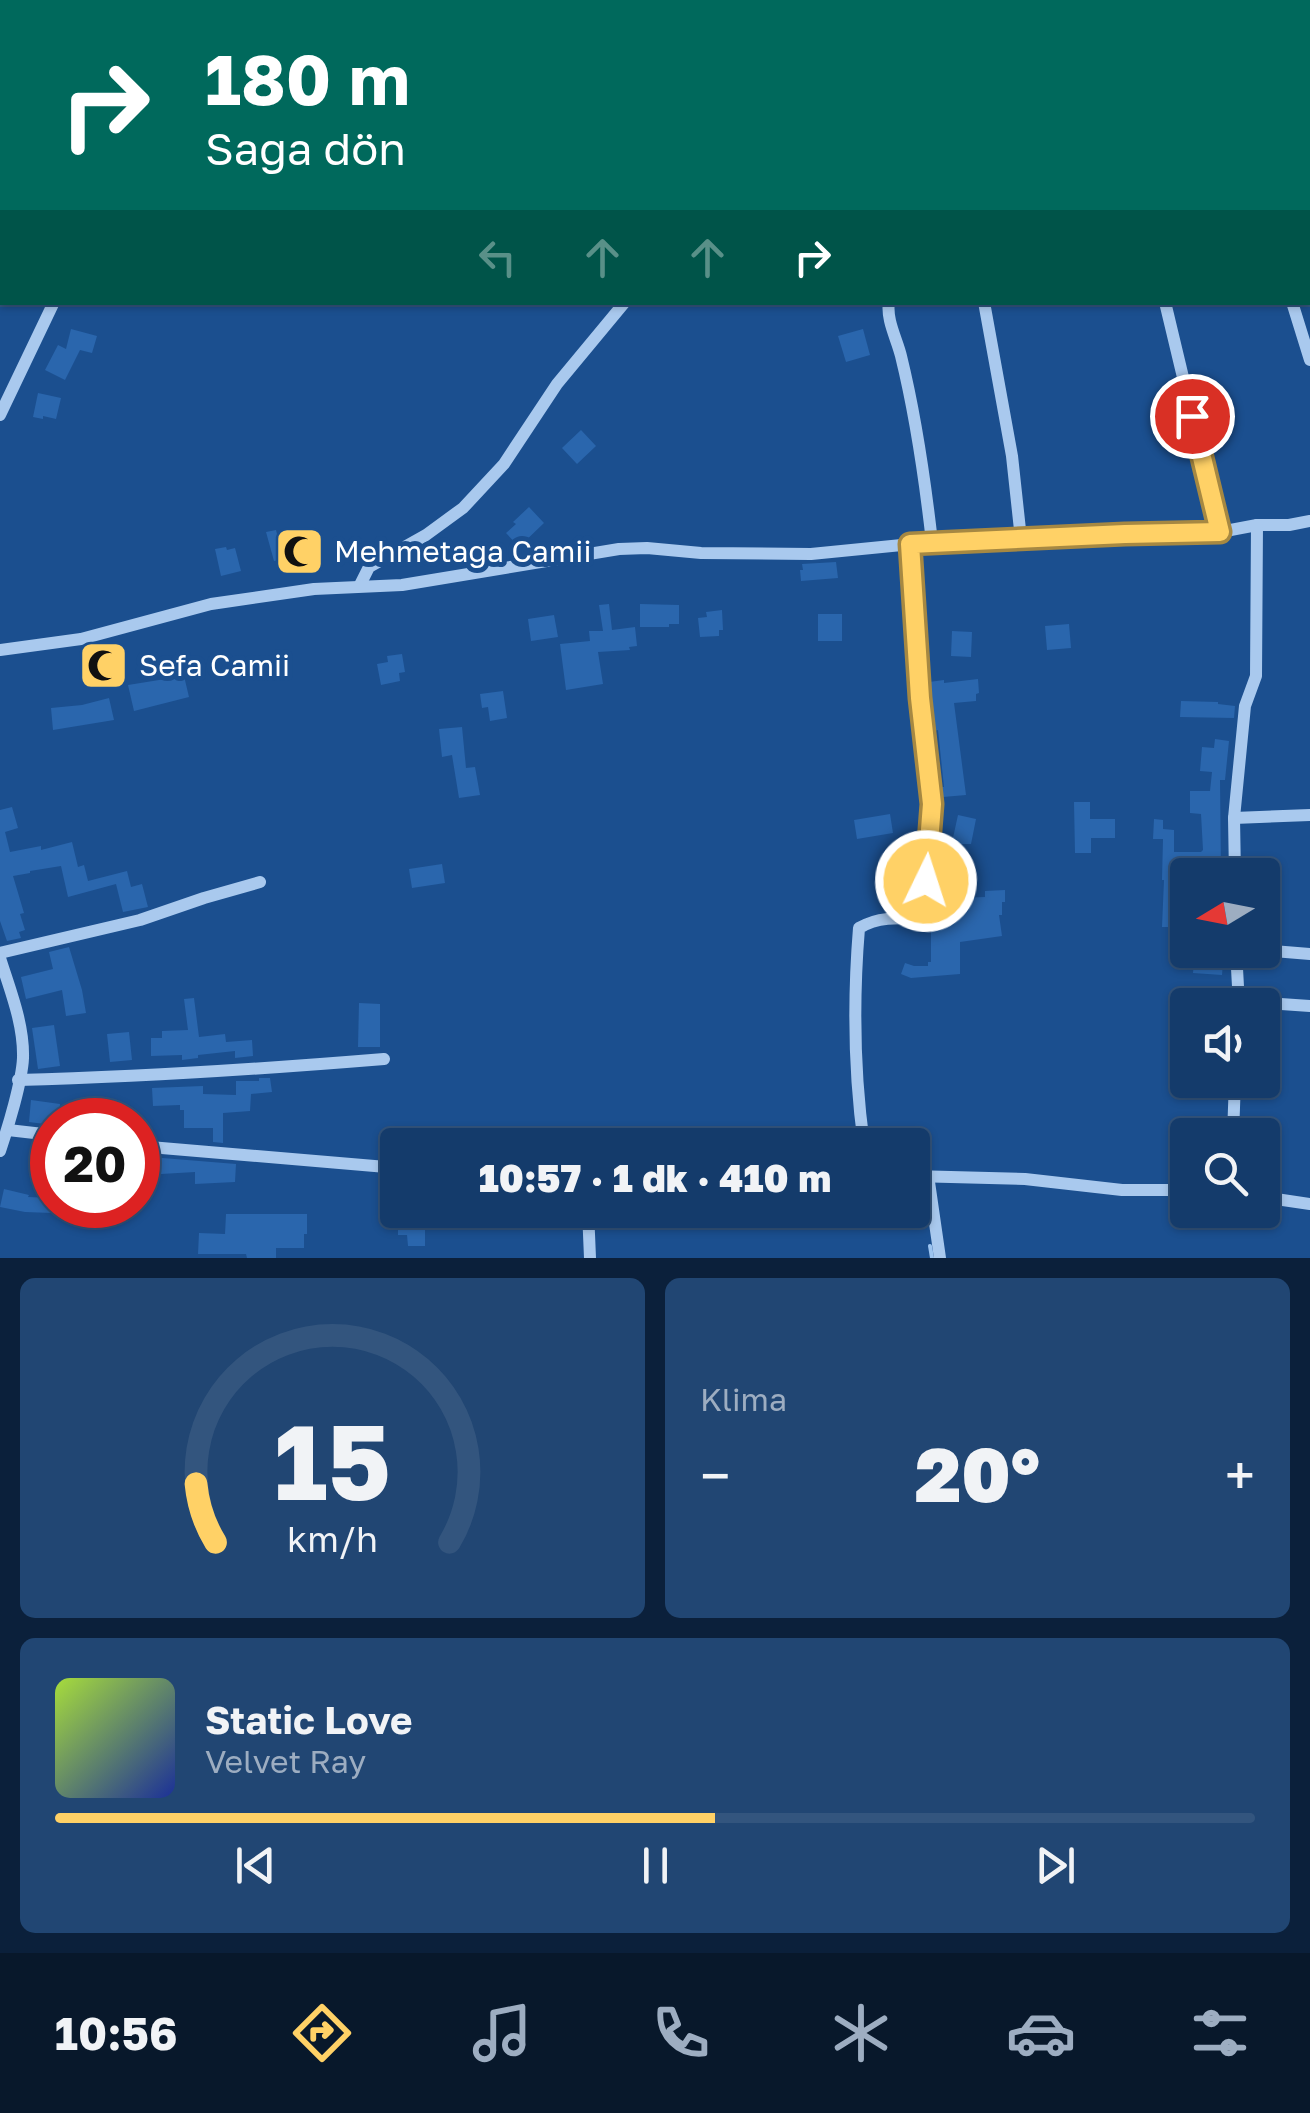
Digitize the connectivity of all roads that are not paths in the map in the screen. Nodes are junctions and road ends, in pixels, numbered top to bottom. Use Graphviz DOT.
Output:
graph roads {
  1 [pos="53,305"];
  2 [pos="623,305"];
  3 [pos="889,305"];
  4 [pos="985,305"];
  5 [pos="1166,305"];
  6 [pos="1293,305"];
  7 [pos="1310,360"];
  8 [pos="0,415"];
  9 [pos="1310,521"];
  10 [pos="1258,525"];
  11 [pos="1220,532"];
  12 [pos="1021,539"];
  13 [pos="932,542"];
  14 [pos="910,544"];
  15 [pos="360,586"];
  16 [pos="0,650"];
  17 [pos="1310,815"];
  18 [pos="1234,818"];
  19 [pos="1235,858"];
  20 [pos="260,882"];
  21 [pos="1280,952"];
  22 [pos="1310,954"];
  23 [pos="0,956"];
  24 [pos="1280,1005"];
  25 [pos="1310,1006"];
  26 [pos="384,1059"];
  27 [pos="18,1080"];
  28 [pos="862,1128"];
  29 [pos="8,1130"];
  30 [pos="30,1133"];
  31 [pos="160,1148"];
  32 [pos="0,1150"];
  33 [pos="380,1166"];
  34 [pos="930,1176"];
  35 [pos="930,1190"];
  36 [pos="1170,1190"];
  37 [pos="1280,1200"];
  38 [pos="1310,1204"];
  39 [pos="589,1228"];
  40 [pos="590,1258"];
  41 [pos="940,1258"];
  1 -- 8 [label="street"];
  2 -- 15 [label="street"];
  3 -- 13 [label="street"];
  4 -- 12 [label="street"];
  5 -- 11 [label="street"];
  6 -- 7 [label="street"];
  9 -- 10 [label="street"];
  10 -- 11 [label="street"];
  10 -- 18 [label="street"];
  11 -- 12 [label="street"];
  12 -- 13 [label="street"];
  13 -- 14 [label="street"];
  14 -- 15 [label="street"];
  14 -- 28 [label="street"];
  15 -- 16 [label="street"];
  17 -- 18 [label="street"];
  18 -- 19 [label="street"];
  20 -- 23 [label="street"];
  21 -- 22 [label="street"];
  23 -- 27 [label="street"];
  24 -- 25 [label="street"];
  26 -- 27 [label="street"];
  27 -- 29 [label="street"];
  29 -- 30 [label="street"];
  29 -- 32 [label="street"];
  31 -- 33 [label="street"];
  34 -- 36 [label="street"];
  35 -- 41 [label="street"];
  37 -- 38 [label="street"];
  39 -- 40 [label="street"];
}
